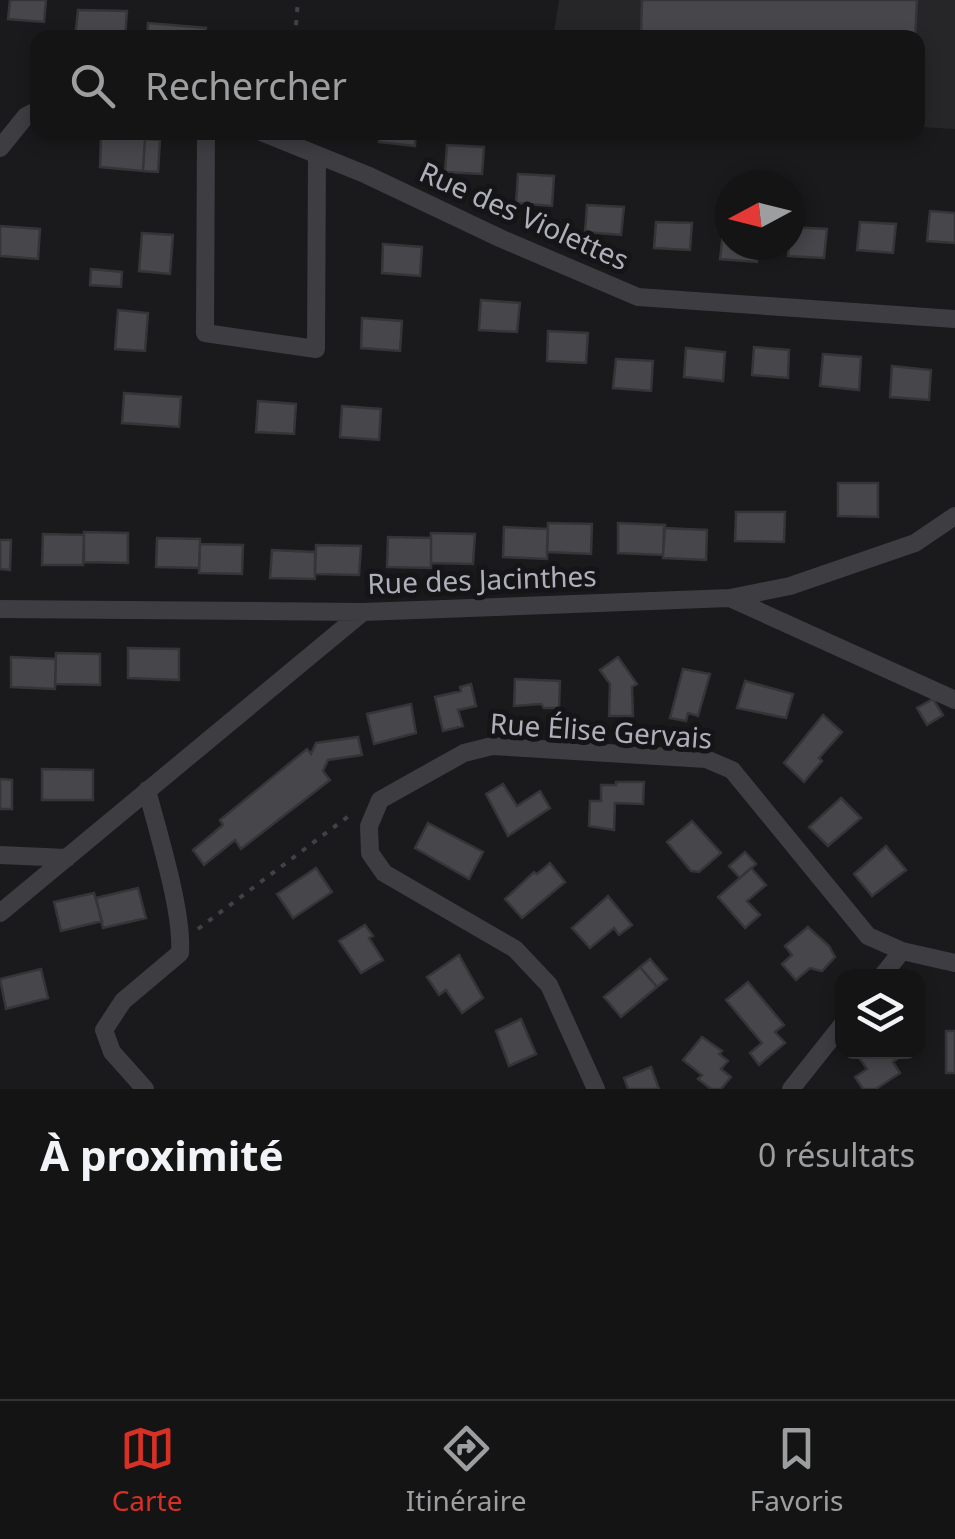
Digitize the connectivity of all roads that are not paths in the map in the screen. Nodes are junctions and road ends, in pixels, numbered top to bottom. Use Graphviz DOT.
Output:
graph roads {
  1 [pos="30,114"];
  2 [pos="206,140"];
  3 [pos="280,140"];
  4 [pos="0,148"];
  5 [pos="317,155"];
  6 [pos="955,319"];
  7 [pos="953,516"];
  8 [pos="730,598"];
  9 [pos="0,609"];
  10 [pos="363,612"];
  11 [pos="955,700"];
  12 [pos="147,790"];
  13 [pos="0,855"];
  14 [pos="67,858"];
  15 [pos="0,913"];
  16 [pos="902,951"];
  17 [pos="955,962"];
  18 [pos="888,969"];
  19 [pos="835,1034"];
  20 [pos="144,1089"];
  21 [pos="596,1089"];
  22 [pos="791,1089"];
  1 -- 4 [label="street"];
  2 -- 5 [label="street"];
  3 -- 5 [label="street, Rue des Violettes"];
  5 -- 6 [label="street, Rue des Violettes"];
  7 -- 8 [label="street, Rue des Jacinthes"];
  8 -- 10 [label="street, Rue des Jacinthes"];
  8 -- 11 [label="street"];
  9 -- 10 [label="street, Rue des Jacinthes"];
  10 -- 12 [label="street"];
  12 -- 14 [label="street"];
  12 -- 20 [label="street"];
  13 -- 14 [label="street"];
  14 -- 15 [label="street"];
  16 -- 17 [label="street, Rue Élise Gervais"];
  16 -- 18 [label="street"];
  16 -- 21 [label="street, Rue Élise Gervais"];
  19 -- 22 [label="street"];
}
